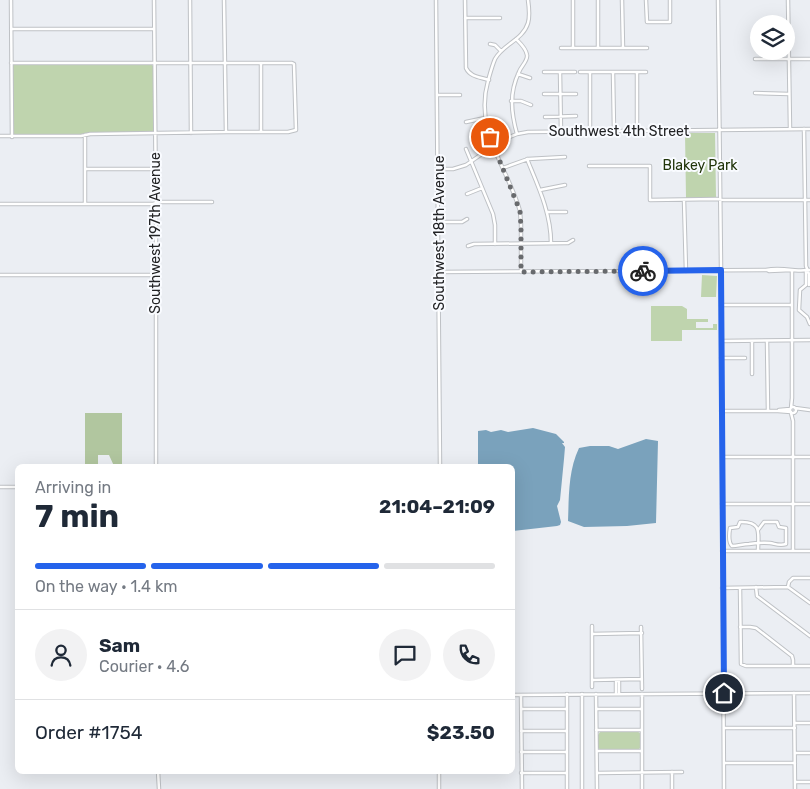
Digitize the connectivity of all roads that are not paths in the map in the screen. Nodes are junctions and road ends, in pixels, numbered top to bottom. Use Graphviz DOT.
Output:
graph roads {
  1 [pos="11,0"];
  2 [pos="154,0"];
  3 [pos="190,0"];
  4 [pos="224,0"];
  5 [pos="436,0"];
  6 [pos="465,0"];
  7 [pos="528,0"];
  8 [pos="573,0"];
  9 [pos="598,0"];
  10 [pos="622,0"];
  11 [pos="646,0"];
  12 [pos="718,0"];
  13 [pos="788,0"];
  14 [pos="670,1"];
  15 [pos="788,15"];
  16 [pos="465,18"];
  17 [pos="500,18"];
  18 [pos="11,29"];
  19 [pos="154,29"];
  20 [pos="516,39"];
  21 [pos="490,44"];
  22 [pos="561,48"];
  23 [pos="573,48"];
  24 [pos="598,48"];
  25 [pos="623,48"];
  26 [pos="647,48"];
  27 [pos="501,51"];
  28 [pos="795,59"];
  29 [pos="810,59"];
  30 [pos="789,60"];
  31 [pos="11,63"];
  32 [pos="154,63"];
  33 [pos="190,63"];
  34 [pos="224,63"];
  35 [pos="260,63"];
  36 [pos="544,72"];
  37 [pos="560,72"];
  38 [pos="576,72"];
  39 [pos="580,72"];
  40 [pos="590,72"];
  41 [pos="613,72"];
  42 [pos="637,72"];
  43 [pos="646,72"];
  44 [pos="518,74"];
  45 [pos="530,78"];
  46 [pos="489,80"];
  47 [pos="544,94"];
  48 [pos="560,94"];
  49 [pos="576,94"];
  50 [pos="755,94"];
  51 [pos="790,94"];
  52 [pos="437,95"];
  53 [pos="460,95"];
  54 [pos="511,101"];
  55 [pos="531,104"];
  56 [pos="561,116"];
  57 [pos="576,116"];
  58 [pos="545,117"];
  59 [pos="485,118"];
  60 [pos="466,122"];
  61 [pos="790,129"];
  62 [pos="804,129"];
  63 [pos="810,129"];
  64 [pos="719,130"];
  65 [pos="561,131"];
  66 [pos="590,131"];
  67 [pos="614,131"];
  68 [pos="637,131"];
  69 [pos="226,132"];
  70 [pos="261,132"];
  71 [pos="191,133"];
  72 [pos="155,134"];
  73 [pos="516,134"];
  74 [pos="0,136"];
  75 [pos="85,136"];
  76 [pos="12,137"];
  77 [pos="493,146"];
  78 [pos="466,149"];
  79 [pos="565,158"];
  80 [pos="527,159"];
  81 [pos="472,162"];
  82 [pos="589,166"];
  83 [pos="503,168"];
  84 [pos="85,169"];
  85 [pos="155,169"];
  86 [pos="438,169"];
  87 [pos="565,185"];
  88 [pos="482,188"];
  89 [pos="540,190"];
  90 [pos="468,194"];
  91 [pos="684,200"];
  92 [pos="720,200"];
  93 [pos="805,200"];
  94 [pos="810,200"];
  95 [pos="212,202"];
  96 [pos="156,203"];
  97 [pos="0,204"];
  98 [pos="85,204"];
  99 [pos="547,212"];
  100 [pos="566,212"];
  101 [pos="467,219"];
  102 [pos="439,222"];
  103 [pos="573,240"];
  104 [pos="521,243"];
  105 [pos="551,243"];
  106 [pos="495,244"];
  107 [pos="468,246"];
  108 [pos="721,270"];
  109 [pos="792,270"];
  110 [pos="808,270"];
  111 [pos="686,271"];
  112 [pos="439,272"];
  113 [pos="521,272"];
  114 [pos="0,275"];
  115 [pos="156,275"];
  116 [pos="808,285"];
  117 [pos="721,305"];
  118 [pos="792,305"];
  119 [pos="810,324"];
  120 [pos="721,340"];
  121 [pos="752,340"];
  122 [pos="792,340"];
  123 [pos="810,340"];
  124 [pos="767,341"];
  125 [pos="721,358"];
  126 [pos="745,358"];
  127 [pos="752,374"];
  128 [pos="793,410"];
  129 [pos="810,410"];
  130 [pos="722,411"];
  131 [pos="768,411"];
  132 [pos="722,457"];
  133 [pos="793,457"];
  134 [pos="810,457"];
  135 [pos="156,464"];
  136 [pos="440,464"];
  137 [pos="15,487"];
  138 [pos="0,488"];
  139 [pos="722,504"];
  140 [pos="793,504"];
  141 [pos="810,504"];
  142 [pos="758,530"];
  143 [pos="758,544"];
  144 [pos="722,551"];
  145 [pos="758,551"];
  146 [pos="793,551"];
  147 [pos="810,551"];
  148 [pos="810,578"];
  149 [pos="756,587"];
  150 [pos="788,587"];
  151 [pos="722,588"];
  152 [pos="740,588"];
  153 [pos="810,603"];
  154 [pos="592,626"];
  155 [pos="642,627"];
  156 [pos="740,627"];
  157 [pos="592,634"];
  158 [pos="642,634"];
  159 [pos="810,636"];
  160 [pos="793,666"];
  161 [pos="810,666"];
  162 [pos="642,679"];
  163 [pos="592,680"];
  164 [pos="617,680"];
  165 [pos="592,687"];
  166 [pos="642,689"];
  167 [pos="724,693"];
  168 [pos="794,693"];
  169 [pos="810,693"];
  170 [pos="567,694"];
  171 [pos="582,694"];
  172 [pos="596,694"];
  173 [pos="617,694"];
  174 [pos="642,694"];
  175 [pos="515,695"];
  176 [pos="521,695"];
  177 [pos="642,708"];
  178 [pos="567,709"];
  179 [pos="596,709"];
  180 [pos="521,710"];
  181 [pos="794,723"];
  182 [pos="810,723"];
  183 [pos="724,728"];
  184 [pos="794,728"];
  185 [pos="567,730"];
  186 [pos="596,730"];
  187 [pos="642,730"];
  188 [pos="521,731"];
  189 [pos="597,751"];
  190 [pos="642,751"];
  191 [pos="521,752"];
  192 [pos="567,752"];
  193 [pos="794,753"];
  194 [pos="810,753"];
  195 [pos="724,763"];
  196 [pos="795,763"];
  197 [pos="597,772"];
  198 [pos="642,772"];
  199 [pos="672,772"];
  200 [pos="682,772"];
  201 [pos="521,773"];
  202 [pos="567,773"];
  203 [pos="158,774"];
  204 [pos="439,774"];
  205 [pos="795,782"];
  206 [pos="810,782"];
  207 [pos="159,789"];
  208 [pos="439,789"];
  209 [pos="522,789"];
  210 [pos="567,789"];
  211 [pos="582,789"];
  212 [pos="597,789"];
  213 [pos="642,789"];
  214 [pos="672,789"];
  215 [pos="724,789"];
  216 [pos="795,789"];
  1 -- 18 [label="street"];
  2 -- 19 [label="street, Southwest 197th Avenue"];
  3 -- 33 [label="street"];
  4 -- 34 [label="street"];
  5 -- 52 [label="street, Southwest 18th Avenue"];
  6 -- 16 [label="street"];
  7 -- 20 [label="street"];
  8 -- 23 [label="street"];
  9 -- 24 [label="street"];
  10 -- 25 [label="street"];
  11 -- 14 [label="street"];
  12 -- 64 [label="street"];
  13 -- 15 [label="street"];
  16 -- 17 [label="street"];
  16 -- 46 [label="street"];
  18 -- 19 [label="street"];
  18 -- 31 [label="street"];
  19 -- 32 [label="street, Southwest 197th Avenue"];
  20 -- 27 [label="street"];
  20 -- 44 [label="street"];
  21 -- 27 [label="street"];
  22 -- 23 [label="street"];
  23 -- 24 [label="street"];
  24 -- 25 [label="street"];
  25 -- 26 [label="street"];
  27 -- 46 [label="street"];
  28 -- 29 [label="street"];
  30 -- 51 [label="street"];
  31 -- 32 [label="street"];
  31 -- 76 [label="street"];
  32 -- 33 [label="street"];
  32 -- 72 [label="street, Southwest 197th Avenue"];
  33 -- 34 [label="street"];
  33 -- 71 [label="street"];
  34 -- 35 [label="street"];
  34 -- 69 [label="street"];
  35 -- 70 [label="street"];
  35 -- 70 [label="street"];
  36 -- 37 [label="street"];
  37 -- 38 [label="street"];
  37 -- 48 [label="street"];
  39 -- 40 [label="street"];
  40 -- 41 [label="street"];
  40 -- 66 [label="street"];
  41 -- 42 [label="street"];
  41 -- 67 [label="street"];
  42 -- 43 [label="street"];
  42 -- 68 [label="street"];
  44 -- 45 [label="street"];
  44 -- 54 [label="street"];
  46 -- 59 [label="street"];
  47 -- 48 [label="street"];
  48 -- 49 [label="street"];
  48 -- 56 [label="street"];
  50 -- 51 [label="street"];
  51 -- 61 [label="street"];
  52 -- 53 [label="street"];
  52 -- 86 [label="street, Southwest 18th Avenue"];
  54 -- 55 [label="street"];
  54 -- 73 [label="street"];
  56 -- 57 [label="street"];
  56 -- 58 [label="street"];
  56 -- 65 [label="street"];
  59 -- 60 [label="street"];
  59 -- 77 [label="street"];
  61 -- 62 [label="street, Southwest 4th Street"];
  61 -- 64 [label="street, Southwest 4th Street"];
  62 -- 63 [label="street, Southwest 4th Street"];
  62 -- 93 [label="street"];
  64 -- 68 [label="street, Southwest 4th Street"];
  64 -- 92 [label="street"];
  65 -- 66 [label="street, Southwest 4th Street"];
  65 -- 73 [label="street, Southwest 4th Street"];
  66 -- 67 [label="street, Southwest 4th Street"];
  67 -- 68 [label="street, Southwest 4th Street"];
  69 -- 70 [label="street"];
  69 -- 71 [label="street"];
  71 -- 72 [label="street"];
  72 -- 75 [label="street"];
  72 -- 85 [label="street, Southwest 197th Avenue"];
  73 -- 77 [label="street, Southwest 4th Street"];
  74 -- 76 [label="street"];
  75 -- 76 [label="street"];
  75 -- 84 [label="street"];
  77 -- 81 [label="street, Southwest 4th Street"];
  77 -- 83 [label="street"];
  78 -- 81 [label="street"];
  79 -- 80 [label="street"];
  80 -- 83 [label="street"];
  80 -- 89 [label="street"];
  81 -- 86 [label="street, Southwest 4th Street"];
  81 -- 88 [label="street"];
  82 -- 91 [label="street"];
  83 -- 104 [label="street"];
  84 -- 85 [label="street"];
  84 -- 98 [label="street"];
  85 -- 96 [label="street, Southwest 197th Avenue"];
  86 -- 102 [label="street, Southwest 18th Avenue"];
  87 -- 89 [label="street"];
  88 -- 90 [label="street"];
  88 -- 106 [label="street"];
  89 -- 99 [label="street"];
  91 -- 92 [label="street"];
  91 -- 111 [label="street"];
  92 -- 93 [label="street"];
  92 -- 108 [label="street"];
  93 -- 94 [label="street"];
  93 -- 110 [label="street"];
  95 -- 96 [label="street"];
  96 -- 98 [label="street"];
  96 -- 115 [label="street, Southwest 197th Avenue"];
  97 -- 98 [label="street"];
  99 -- 100 [label="street"];
  99 -- 105 [label="street"];
  101 -- 102 [label="street"];
  102 -- 112 [label="street, Southwest 18th Avenue"];
  103 -- 105 [label="street"];
  104 -- 105 [label="street"];
  104 -- 106 [label="street"];
  104 -- 113 [label="street"];
  106 -- 107 [label="street"];
  108 -- 109 [label="street"];
  108 -- 111 [label="street"];
  108 -- 117 [label="street"];
  109 -- 110 [label="street"];
  109 -- 118 [label="street"];
  110 -- 116 [label="street"];
  111 -- 113 [label="street"];
  112 -- 113 [label="street"];
  112 -- 136 [label="street, Southwest 18th Avenue"];
  114 -- 115 [label="street"];
  115 -- 135 [label="street, Southwest 197th Avenue"];
  116 -- 119 [label="street"];
  117 -- 118 [label="street"];
  117 -- 120 [label="street"];
  118 -- 122 [label="street"];
  120 -- 121 [label="street"];
  120 -- 125 [label="street"];
  121 -- 124 [label="street"];
  121 -- 127 [label="street"];
  122 -- 123 [label="street"];
  122 -- 124 [label="street"];
  122 -- 128 [label="street"];
  124 -- 131 [label="street"];
  125 -- 126 [label="street"];
  125 -- 130 [label="street"];
  128 -- 129 [label="street"];
  128 -- 131 [label="street"];
  128 -- 133 [label="street"];
  130 -- 131 [label="street"];
  130 -- 132 [label="street"];
  132 -- 133 [label="street"];
  132 -- 139 [label="street"];
  133 -- 134 [label="street"];
  133 -- 140 [label="street"];
  137 -- 138 [label="street"];
  139 -- 140 [label="street"];
  139 -- 144 [label="street"];
  140 -- 141 [label="street"];
  140 -- 146 [label="street"];
  142 -- 143 [label="street"];
  142 -- 143 [label="street"];
  142 -- 143 [label="street"];
  143 -- 145 [label="street"];
  144 -- 145 [label="street"];
  144 -- 151 [label="street"];
  145 -- 146 [label="street"];
  146 -- 147 [label="street"];
  148 -- 150 [label="street"];
  149 -- 150 [label="street"];
  149 -- 152 [label="street"];
  149 -- 159 [label="street"];
  150 -- 153 [label="street"];
  151 -- 152 [label="street"];
  151 -- 167 [label="street"];
  152 -- 156 [label="street"];
  154 -- 157 [label="street"];
  155 -- 158 [label="street"];
  156 -- 160 [label="street"];
  156 -- 160 [label="street"];
  157 -- 158 [label="street"];
  157 -- 163 [label="street"];
  158 -- 162 [label="street"];
  160 -- 161 [label="street"];
  162 -- 164 [label="street"];
  162 -- 166 [label="street"];
  163 -- 164 [label="street"];
  163 -- 165 [label="street"];
  164 -- 173 [label="street"];
  167 -- 168 [label="street"];
  167 -- 174 [label="street"];
  167 -- 183 [label="street"];
  168 -- 169 [label="street"];
  168 -- 181 [label="street"];
  170 -- 171 [label="street"];
  170 -- 176 [label="street"];
  170 -- 178 [label="street"];
  171 -- 172 [label="street"];
  171 -- 211 [label="street"];
  172 -- 173 [label="street"];
  172 -- 179 [label="street"];
  173 -- 174 [label="street"];
  174 -- 177 [label="street"];
  175 -- 176 [label="street"];
  176 -- 180 [label="street"];
  177 -- 179 [label="street"];
  177 -- 187 [label="street"];
  178 -- 180 [label="street"];
  178 -- 185 [label="street"];
  179 -- 186 [label="street"];
  180 -- 188 [label="street"];
  181 -- 182 [label="street"];
  181 -- 184 [label="street"];
  183 -- 184 [label="street"];
  183 -- 195 [label="street"];
  184 -- 193 [label="street"];
  185 -- 188 [label="street"];
  185 -- 192 [label="street"];
  186 -- 187 [label="street"];
  186 -- 189 [label="street"];
  187 -- 190 [label="street"];
  188 -- 191 [label="street"];
  189 -- 190 [label="street"];
  189 -- 197 [label="street"];
  190 -- 198 [label="street"];
  191 -- 192 [label="street"];
  191 -- 201 [label="street"];
  192 -- 202 [label="street"];
  193 -- 194 [label="street"];
  193 -- 196 [label="street"];
  195 -- 196 [label="street"];
  195 -- 215 [label="street"];
  196 -- 205 [label="street"];
  197 -- 198 [label="street"];
  197 -- 212 [label="street"];
  198 -- 199 [label="street"];
  198 -- 213 [label="street"];
  199 -- 200 [label="street"];
  199 -- 214 [label="street"];
  201 -- 202 [label="street"];
  201 -- 209 [label="street"];
  202 -- 210 [label="street"];
  203 -- 207 [label="street"];
  204 -- 208 [label="street"];
  205 -- 206 [label="street"];
  205 -- 216 [label="street"];
}
